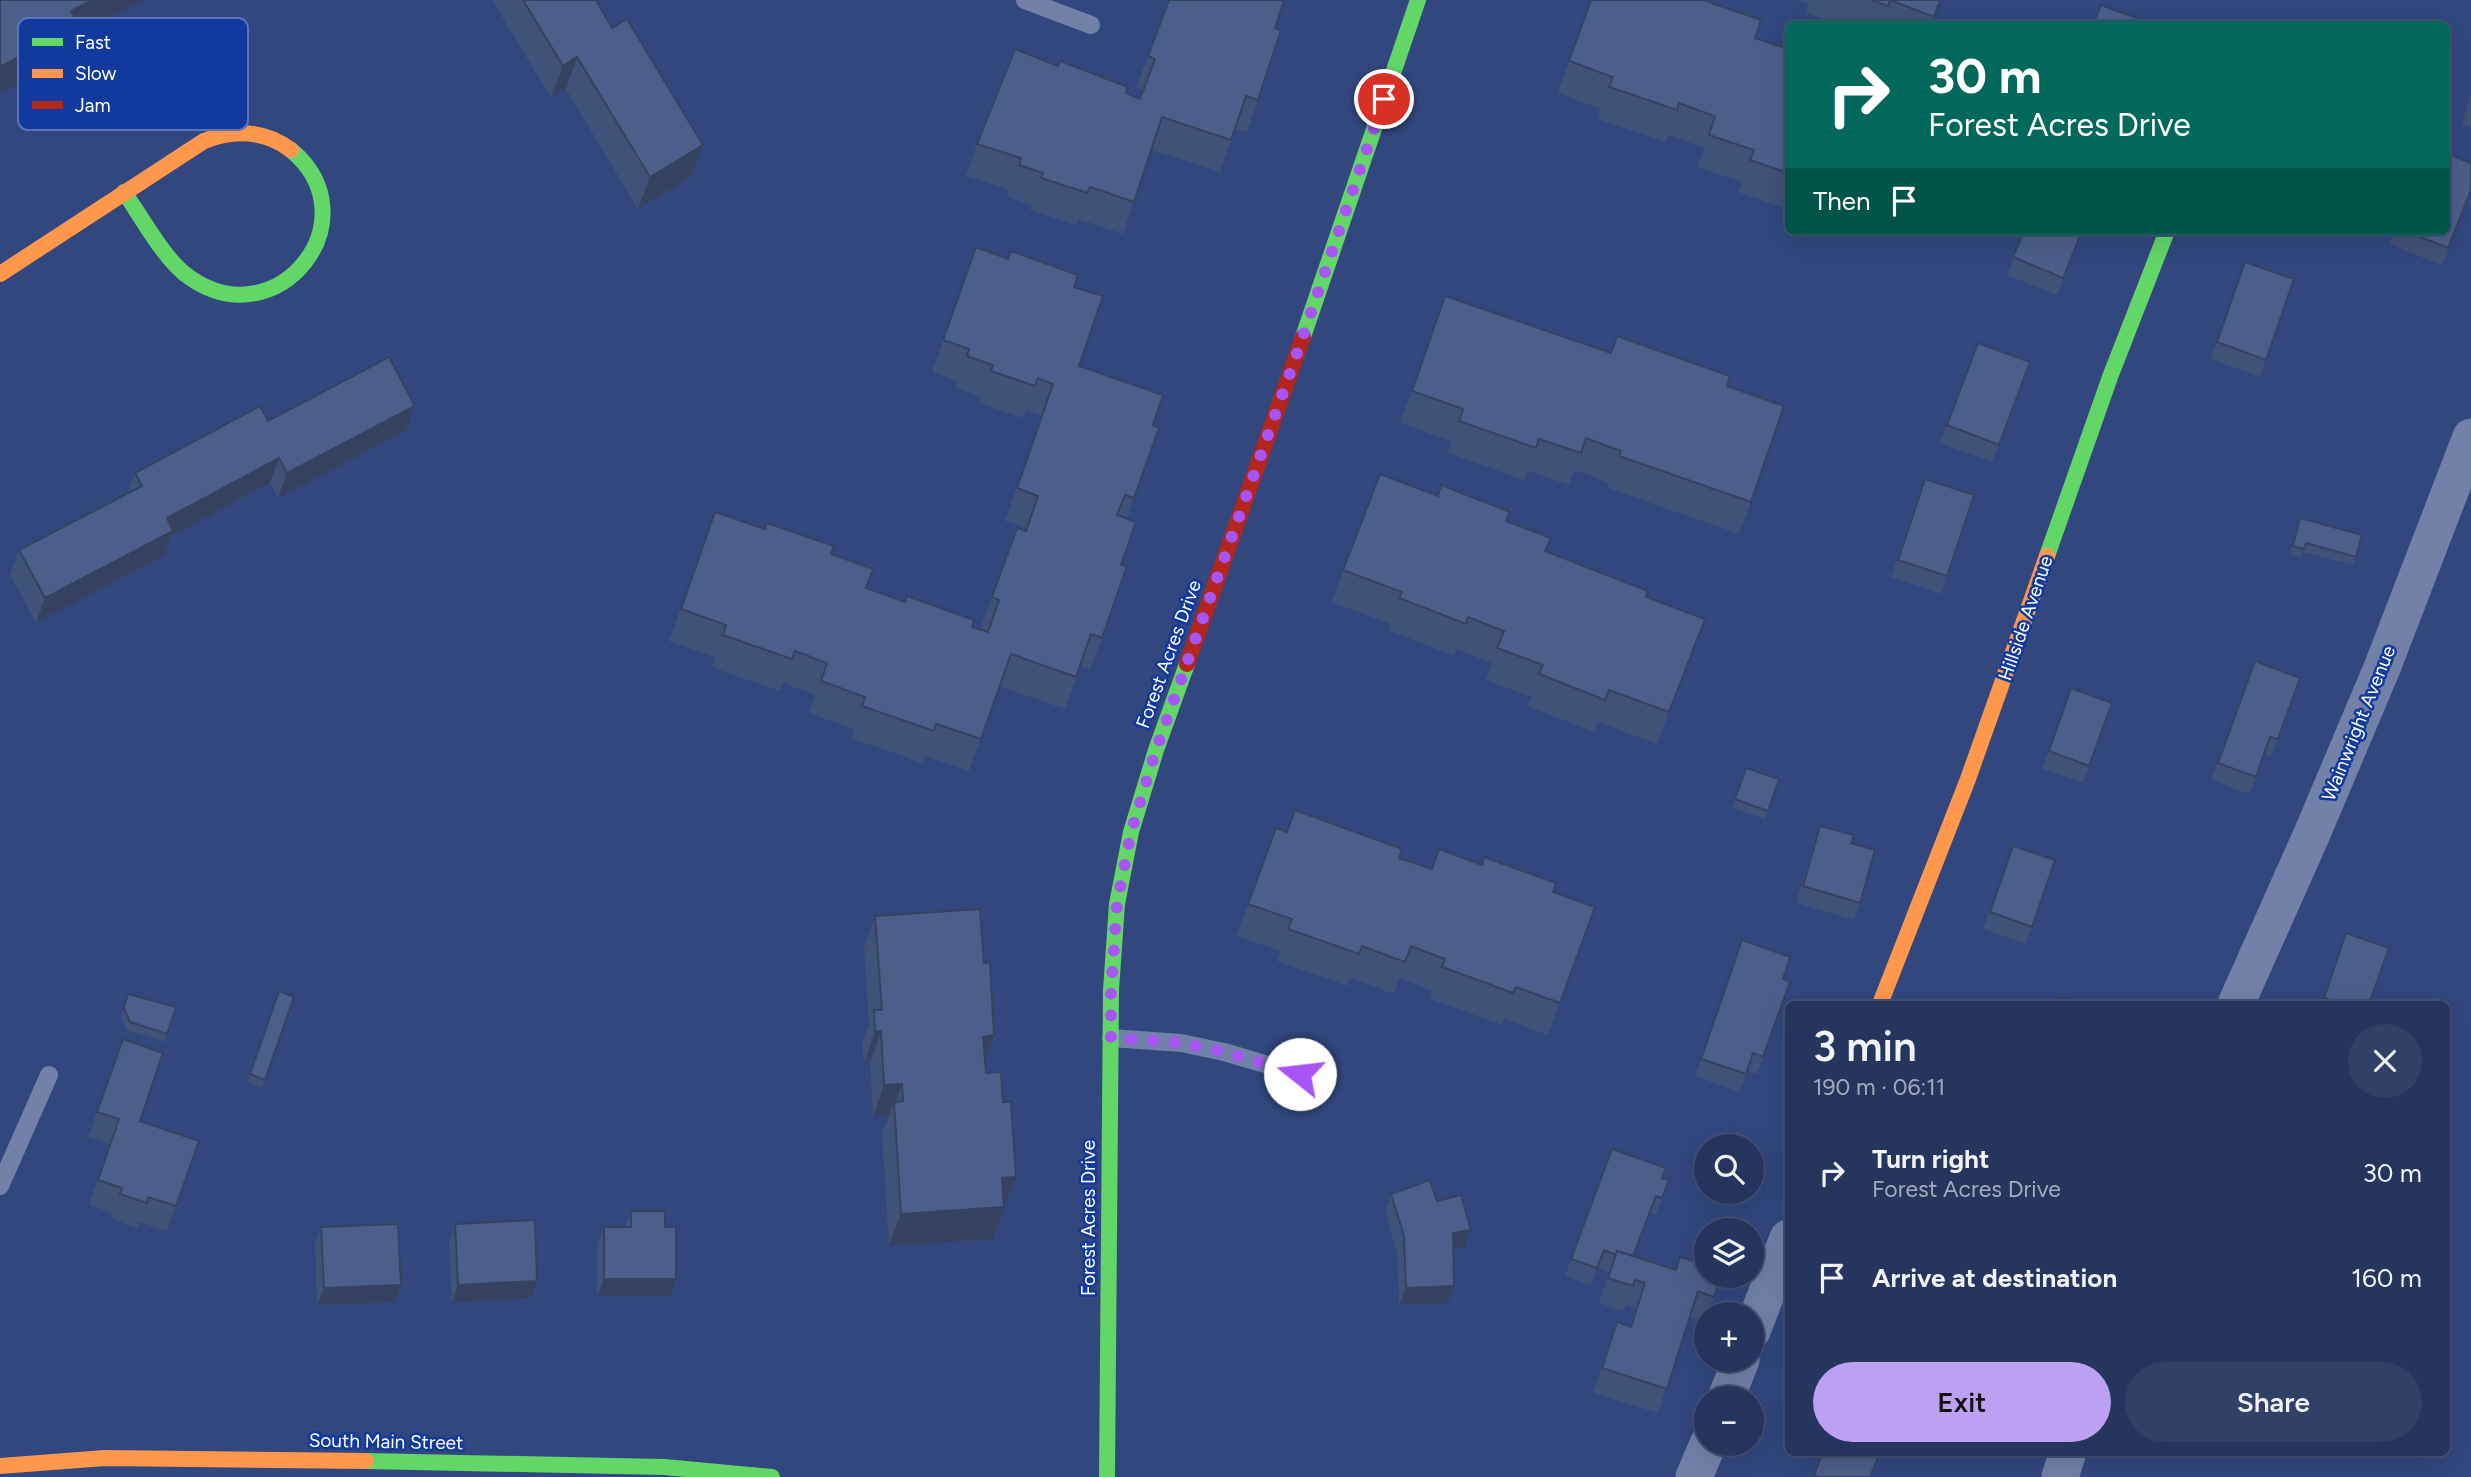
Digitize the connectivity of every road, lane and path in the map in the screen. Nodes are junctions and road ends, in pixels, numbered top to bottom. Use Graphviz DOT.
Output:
graph roads {
  1 [pos="1025,0"];
  2 [pos="1418,0"];
  3 [pos="1091,25"];
  4 [pos="124,192"];
  5 [pos="2164,235"];
  6 [pos="0,274"];
  7 [pos="2471,437"];
  8 [pos="1881,1001"];
  9 [pos="2237,1001"];
  10 [pos="1111,1038"];
  11 [pos="49,1075"];
  12 [pos="1326,1082"];
  13 [pos="0,1186"];
  14 [pos="1785,1246"];
  15 [pos="1763,1302"];
  16 [pos="1703,1456"];
  17 [pos="2067,1456"];
  18 [pos="0,1466"];
  19 [pos="772,1477"];
  20 [pos="1107,1477"];
  21 [pos="1694,1477"];
  22 [pos="2060,1477"];
  1 -- 3 [label="lane"];
  2 -- 10 [label="street, Forest Acres Drive"];
  4 -- 4 [label="street"];
  4 -- 6 [label="street"];
  5 -- 8 [label="street, Hillside Avenue"];
  7 -- 9 [label="street, Wainwright Avenue"];
  10 -- 12 [label="lane"];
  10 -- 20 [label="street, Forest Acres Drive"];
  11 -- 13 [label="lane"];
  14 -- 15 [label="street"];
  16 -- 21 [label="street"];
  17 -- 22 [label="street"];
  18 -- 19 [label="street, South Main Street"];
}
